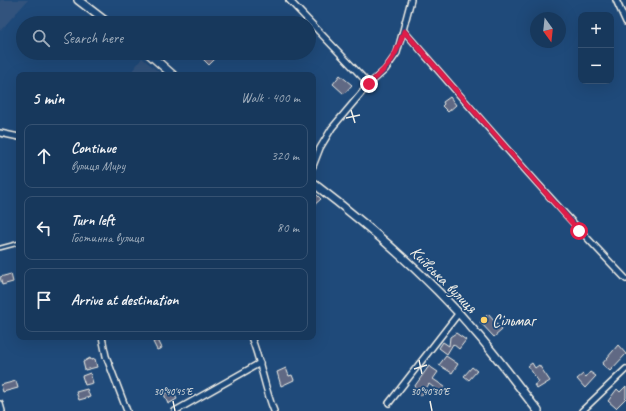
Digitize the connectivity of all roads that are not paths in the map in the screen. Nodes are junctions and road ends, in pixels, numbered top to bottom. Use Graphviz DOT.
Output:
graph roads {
  1 [pos="78,0"];
  2 [pos="289,0"];
  3 [pos="411,0"];
  4 [pos="616,0"];
  5 [pos="99,16"];
  6 [pos="304,16"];
  7 [pos="626,22"];
  8 [pos="316,28"];
  9 [pos="404,31"];
  10 [pos="156,60"];
  11 [pos="170,72"];
  12 [pos="369,84"];
  13 [pos="0,133"];
  14 [pos="16,136"];
  15 [pos="316,158"];
  16 [pos="316,185"];
  17 [pos="16,244"];
  18 [pos="0,248"];
  19 [pos="626,279"];
  20 [pos="458,314"];
  21 [pos="103,340"];
  22 [pos="252,340"];
  23 [pos="260,363"];
  24 [pos="626,369"];
  25 [pos="389,403"];
  26 [pos="0,404"];
  27 [pos="2,411"];
  28 [pos="127,411"];
  29 [pos="175,411"];
  30 [pos="274,411"];
  31 [pos="538,411"];
  32 [pos="582,411"];
  1 -- 5 [label="street"];
  2 -- 6 [label="street"];
  3 -- 9 [label="street"];
  4 -- 7 [label="street"];
  8 -- 12 [label="street"];
  9 -- 12 [label="street"];
  9 -- 19 [label="street"];
  10 -- 11 [label="street"];
  12 -- 15 [label="street"];
  13 -- 14 [label="street"];
  16 -- 20 [label="street, Київська вулиця"];
  17 -- 18 [label="lane"];
  20 -- 25 [label="street"];
  20 -- 31 [label="street, Київська вулиця"];
  21 -- 28 [label="street"];
  22 -- 23 [label="street"];
  23 -- 29 [label="street"];
  23 -- 30 [label="street"];
  24 -- 32 [label="street"];
  26 -- 27 [label="street"];
}
